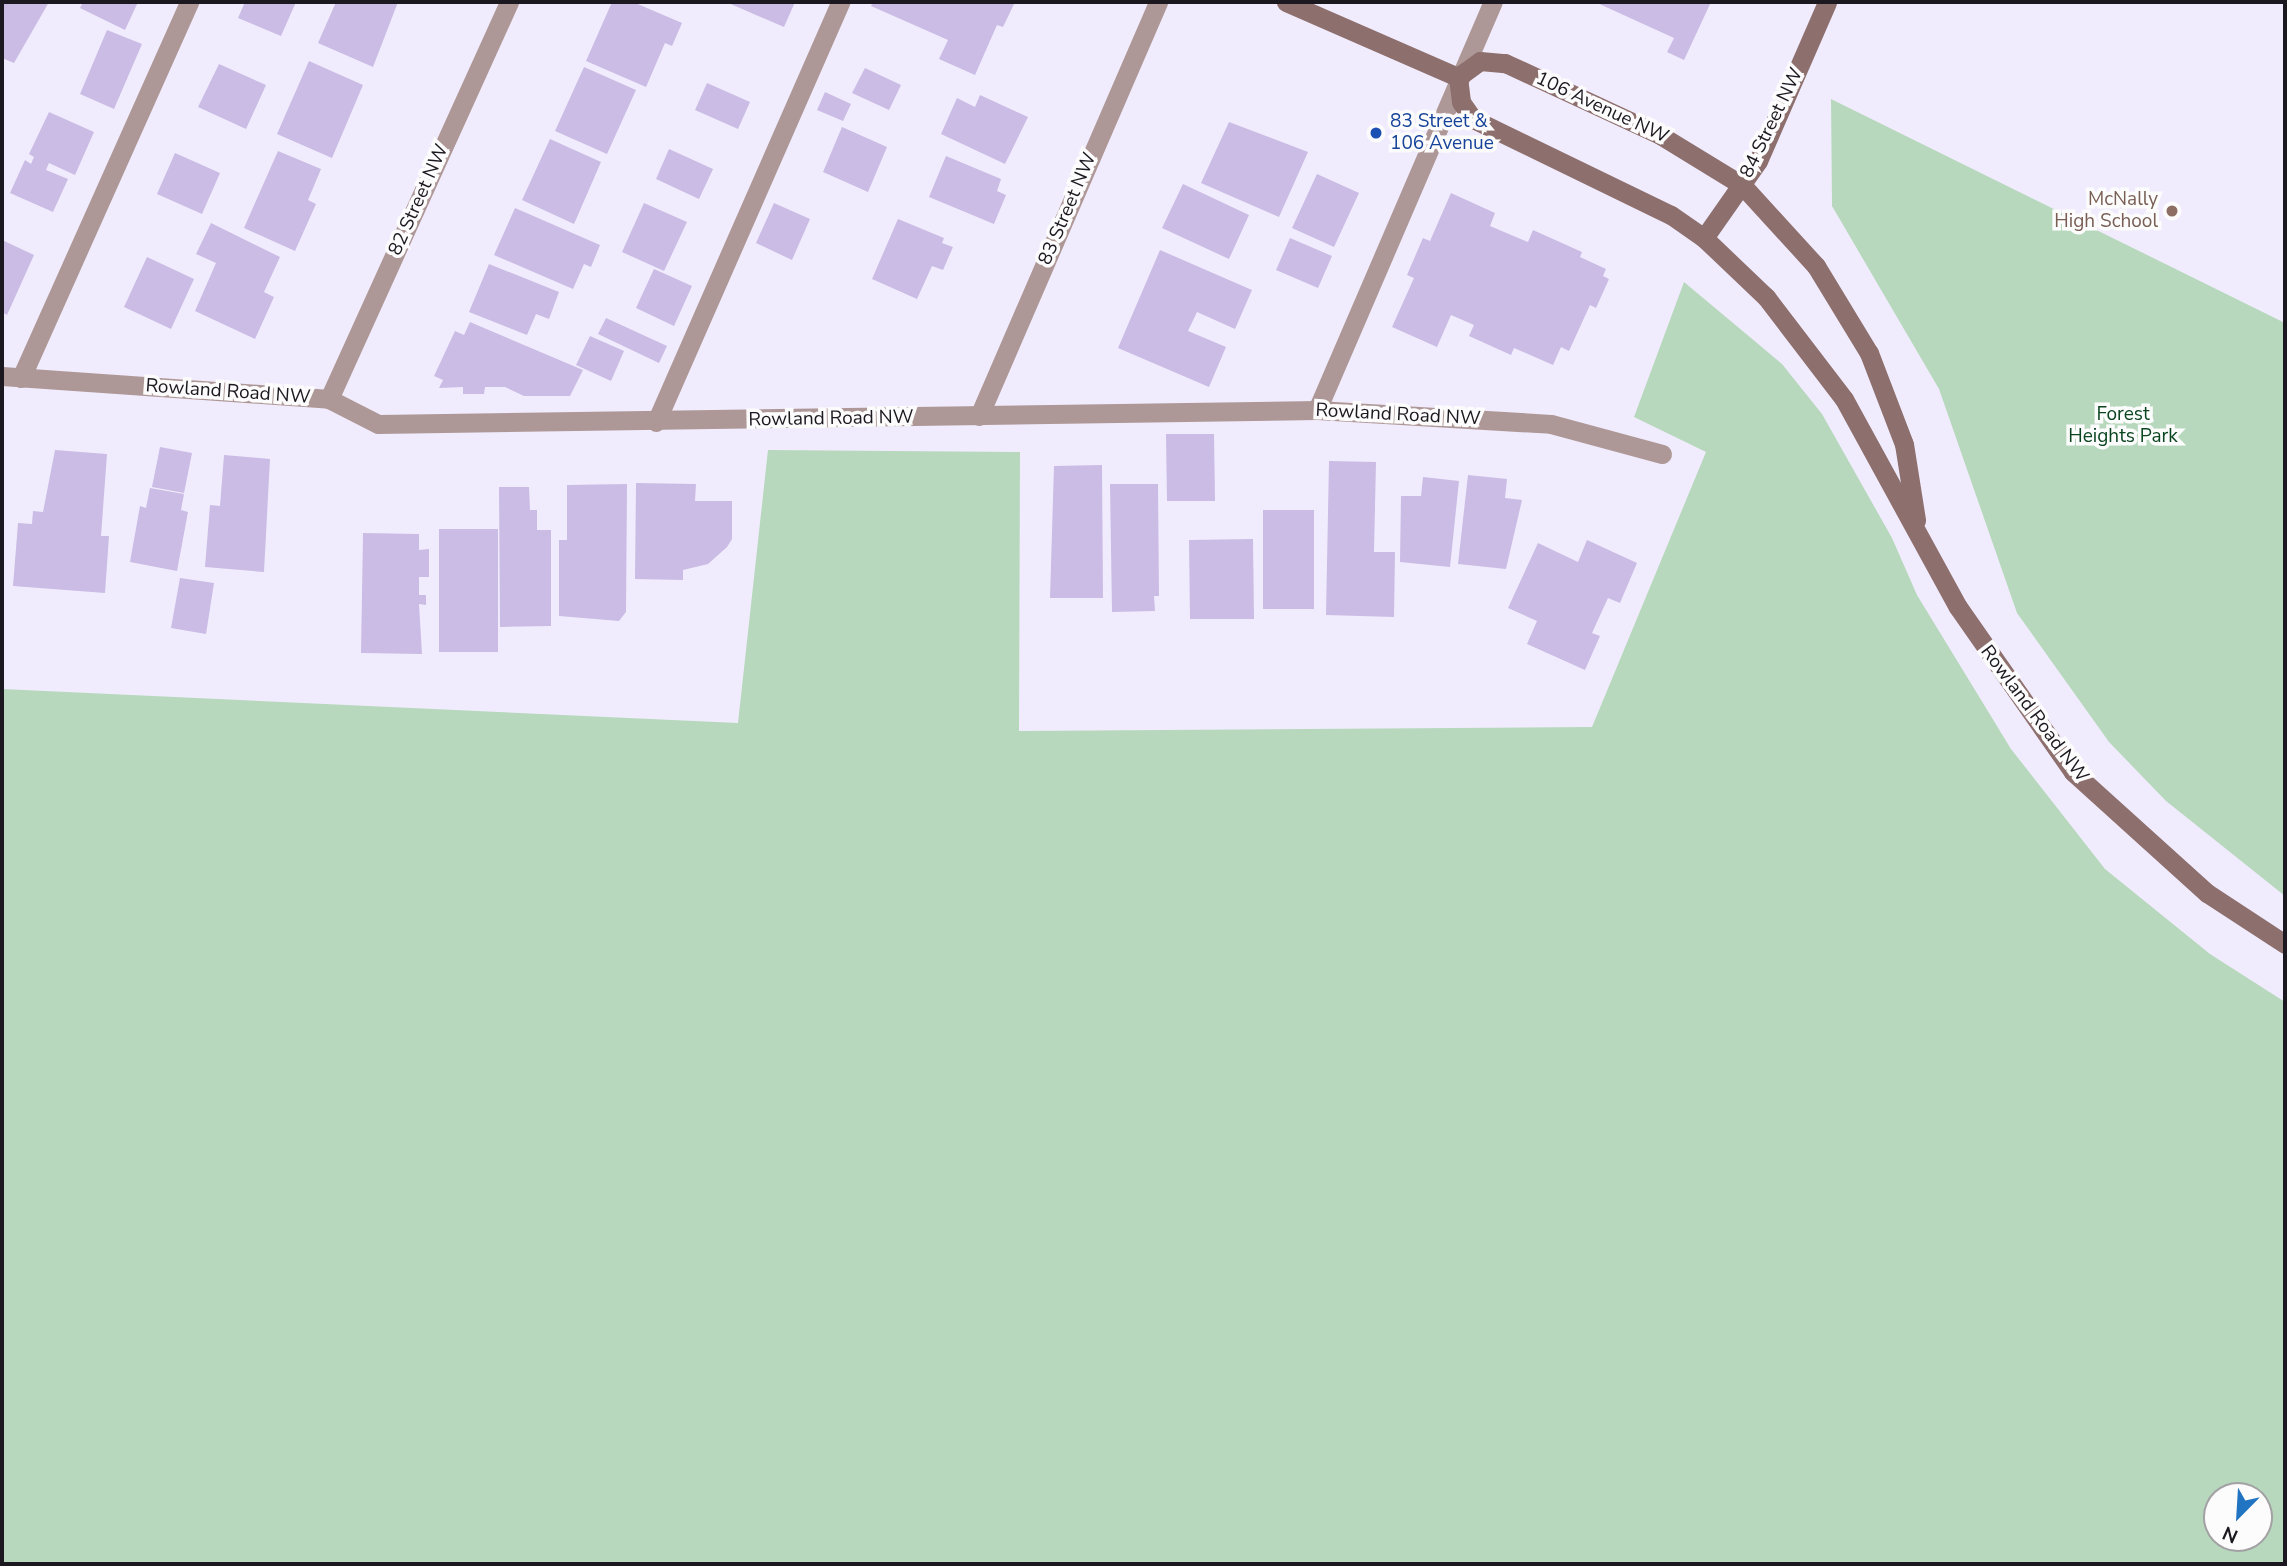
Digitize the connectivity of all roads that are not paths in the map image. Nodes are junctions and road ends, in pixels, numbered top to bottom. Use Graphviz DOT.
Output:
graph roads {
  1 [pos="189,2"];
  2 [pos="509,2"];
  3 [pos="840,2"];
  4 [pos="1158,2"];
  5 [pos="1286,2"];
  6 [pos="1493,2"];
  7 [pos="1827,2"];
  8 [pos="1458,77"];
  9 [pos="1742,185"];
  10 [pos="1703,238"];
  11 [pos="11,377"];
  12 [pos="329,399"];
  13 [pos="1317,410"];
  14 [pos="979,416"];
  15 [pos="656,422"];
  16 [pos="1662,454"];
  17 [pos="1917,531"];
  18 [pos="2285,944"];
  1 -- 11 [label="street"];
  2 -- 12 [label="street, 82 Street NW"];
  3 -- 15 [label="street"];
  4 -- 14 [label="street, 83 Street NW"];
  5 -- 8 [label="main road"];
  6 -- 8 [label="street"];
  7 -- 9 [label="main road, 84 Street NW"];
  8 -- 9 [label="main road, 106 Avenue NW"];
  8 -- 10 [label="main road"];
  8 -- 13 [label="street"];
  9 -- 10 [label="main road, 84 Street NW"];
  9 -- 17 [label="main road, Rowland Road NW"];
  10 -- 17 [label="main road, Rowland Road NW"];
  11 -- 12 [label="street, Rowland Road NW"];
  12 -- 15 [label="street, Rowland Road NW"];
  13 -- 14 [label="street, Rowland Road NW"];
  13 -- 16 [label="street, Rowland Road NW"];
  14 -- 15 [label="street, Rowland Road NW"];
  17 -- 18 [label="main road, Rowland Road NW"];
}
